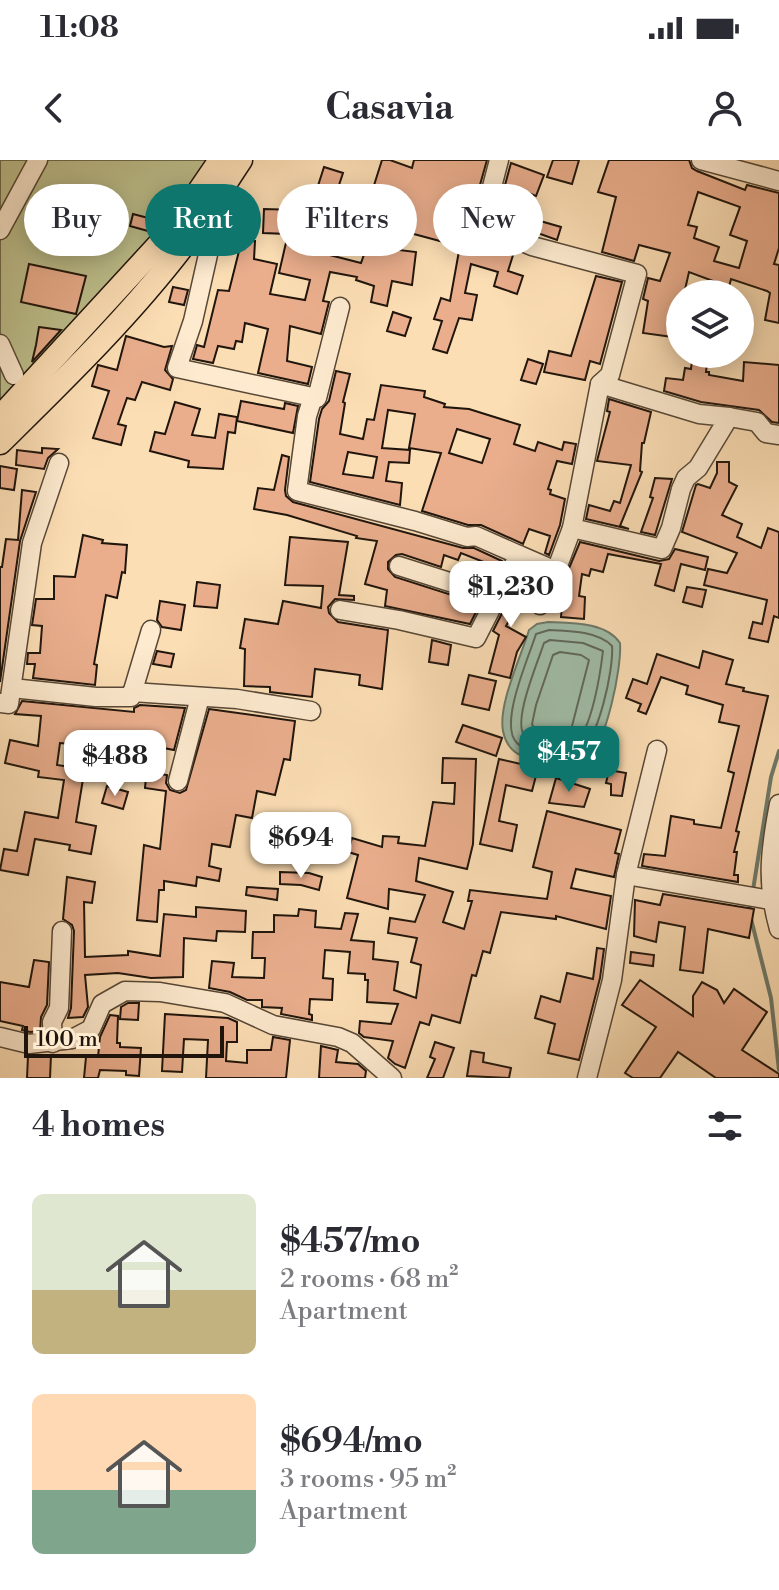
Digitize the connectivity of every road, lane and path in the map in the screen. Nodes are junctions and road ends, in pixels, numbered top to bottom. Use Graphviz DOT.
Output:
graph roads {
  1 [pos="38,160"];
  2 [pos="220,160"];
  3 [pos="241,160"];
  4 [pos="499,160"];
  5 [pos="701,160"];
  6 [pos="769,172"];
  7 [pos="0,230"];
  8 [pos="208,256"];
  9 [pos="340,307"];
  10 [pos="0,344"];
  11 [pos="14,375"];
  12 [pos="600,384"];
  13 [pos="313,397"];
  14 [pos="0,417"];
  15 [pos="729,417"];
  16 [pos="779,435"];
  17 [pos="0,443"];
  18 [pos="59,463"];
  19 [pos="572,528"];
  20 [pos="519,555"];
  21 [pos="399,566"];
  22 [pos="556,571"];
  23 [pos="497,597"];
  24 [pos="540,605"];
  25 [pos="340,610"];
  26 [pos="151,630"];
  27 [pos="12,688"];
  28 [pos="132,692"];
  29 [pos="200,697"];
  30 [pos="0,703"];
  31 [pos="311,711"];
  32 [pos="657,750"];
  33 [pos="178,781"];
  34 [pos="779,804"];
  35 [pos="626,875"];
  36 [pos="770,900"];
  37 [pos="779,929"];
  38 [pos="62,931"];
  39 [pos="0,1037"];
  40 [pos="53,1043"];
  41 [pos="392,1078"];
  42 [pos="587,1078"];
  1 -- 7 [label="street"];
  2 -- 14 [label="main road"];
  3 -- 17 [label="main road"];
  4 -- 12 [label="street"];
  5 -- 6 [label="street"];
  8 -- 13 [label="street"];
  9 -- 13 [label="street"];
  10 -- 11 [label="street"];
  12 -- 15 [label="street"];
  12 -- 19 [label="street"];
  13 -- 20 [label="street"];
  15 -- 16 [label="street"];
  15 -- 19 [label="street"];
  18 -- 27 [label="street"];
  19 -- 22 [label="street"];
  20 -- 22 [label="street"];
  20 -- 23 [label="street"];
  21 -- 23 [label="street"];
  22 -- 24 [label="street"];
  23 -- 25 [label="street"];
  26 -- 28 [label="street"];
  27 -- 28 [label="street"];
  27 -- 30 [label="street"];
  28 -- 29 [label="street"];
  29 -- 31 [label="street"];
  29 -- 33 [label="street"];
  32 -- 35 [label="street"];
  34 -- 36 [label="street"];
  35 -- 36 [label="street"];
  35 -- 42 [label="street"];
  36 -- 37 [label="street"];
  38 -- 40 [label="street"];
  39 -- 40 [label="street"];
  40 -- 41 [label="street"];
}
